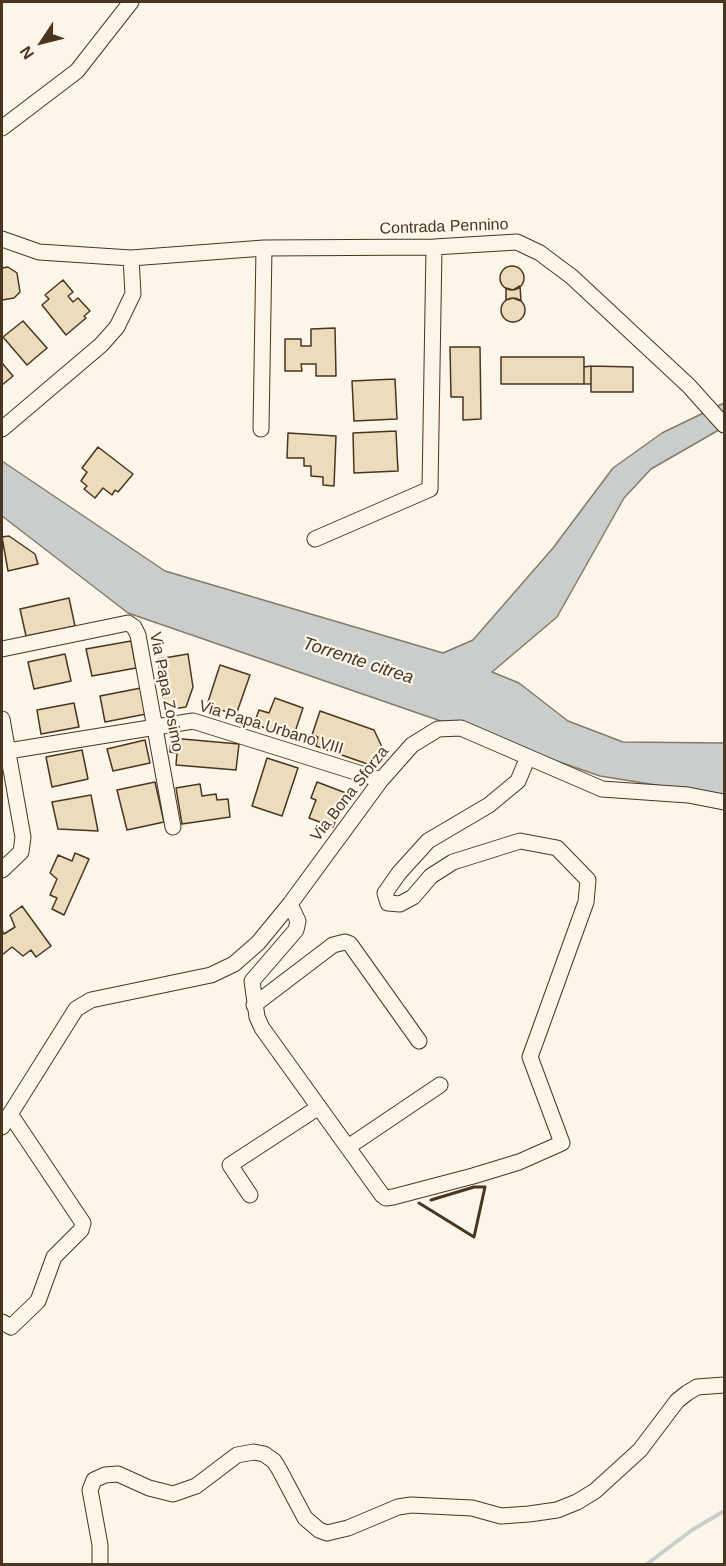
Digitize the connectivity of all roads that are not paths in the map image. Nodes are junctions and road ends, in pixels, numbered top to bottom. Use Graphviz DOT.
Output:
graph roads {
  1 [pos="131,2"];
  2 [pos="2,128"];
  3 [pos="2,239"];
  4 [pos="434,247"];
  5 [pos="264,248"];
  6 [pos="131,258"];
  7 [pos="724,425"];
  8 [pos="2,429"];
  9 [pos="261,429"];
  10 [pos="315,539"];
  11 [pos="2,649"];
  12 [pos="2,719"];
  13 [pos="155,726"];
  14 [pos="8,751"];
  15 [pos="528,757"];
  16 [pos="381,780"];
  17 [pos="724,802"];
  18 [pos="173,827"];
  19 [pos="2,870"];
  20 [pos="290,904"];
  21 [pos="254,1005"];
  22 [pos="419,1041"];
  23 [pos="440,1085"];
  24 [pos="319,1107"];
  25 [pos="6,1120"];
  26 [pos="348,1148"];
  27 [pos="250,1195"];
  28 [pos="2,1322"];
  29 [pos="724,1385"];
  30 [pos="100,1564"];
  1 -- 2 [label="street"];
  3 -- 6 [label="street, Contrada Pennino"];
  4 -- 5 [label="street, Contrada Pennino"];
  4 -- 7 [label="street, Contrada Pennino"];
  4 -- 10 [label="street"];
  5 -- 6 [label="street, Contrada Pennino"];
  5 -- 9 [label="street"];
  6 -- 8 [label="street"];
  11 -- 13 [label="street, Via Papa Zosimo"];
  12 -- 14 [label="street"];
  13 -- 14 [label="street, Via Papa Urbano VIII"];
  13 -- 16 [label="street, Via Papa Urbano VIII"];
  13 -- 18 [label="street, Via Papa Zosimo"];
  14 -- 19 [label="street"];
  15 -- 16 [label="street, Via Bona Sforza"];
  15 -- 17 [label="street"];
  15 -- 26 [label="street"];
  16 -- 20 [label="street, Via Bona Sforza"];
  20 -- 21 [label="street"];
  20 -- 25 [label="street, Via Bona Sforza"];
  21 -- 22 [label="street"];
  21 -- 24 [label="street"];
  23 -- 26 [label="street"];
  24 -- 26 [label="street"];
  24 -- 27 [label="street"];
  25 -- 28 [label="street, Via Bona Sforza"];
  29 -- 30 [label="street"];
}
